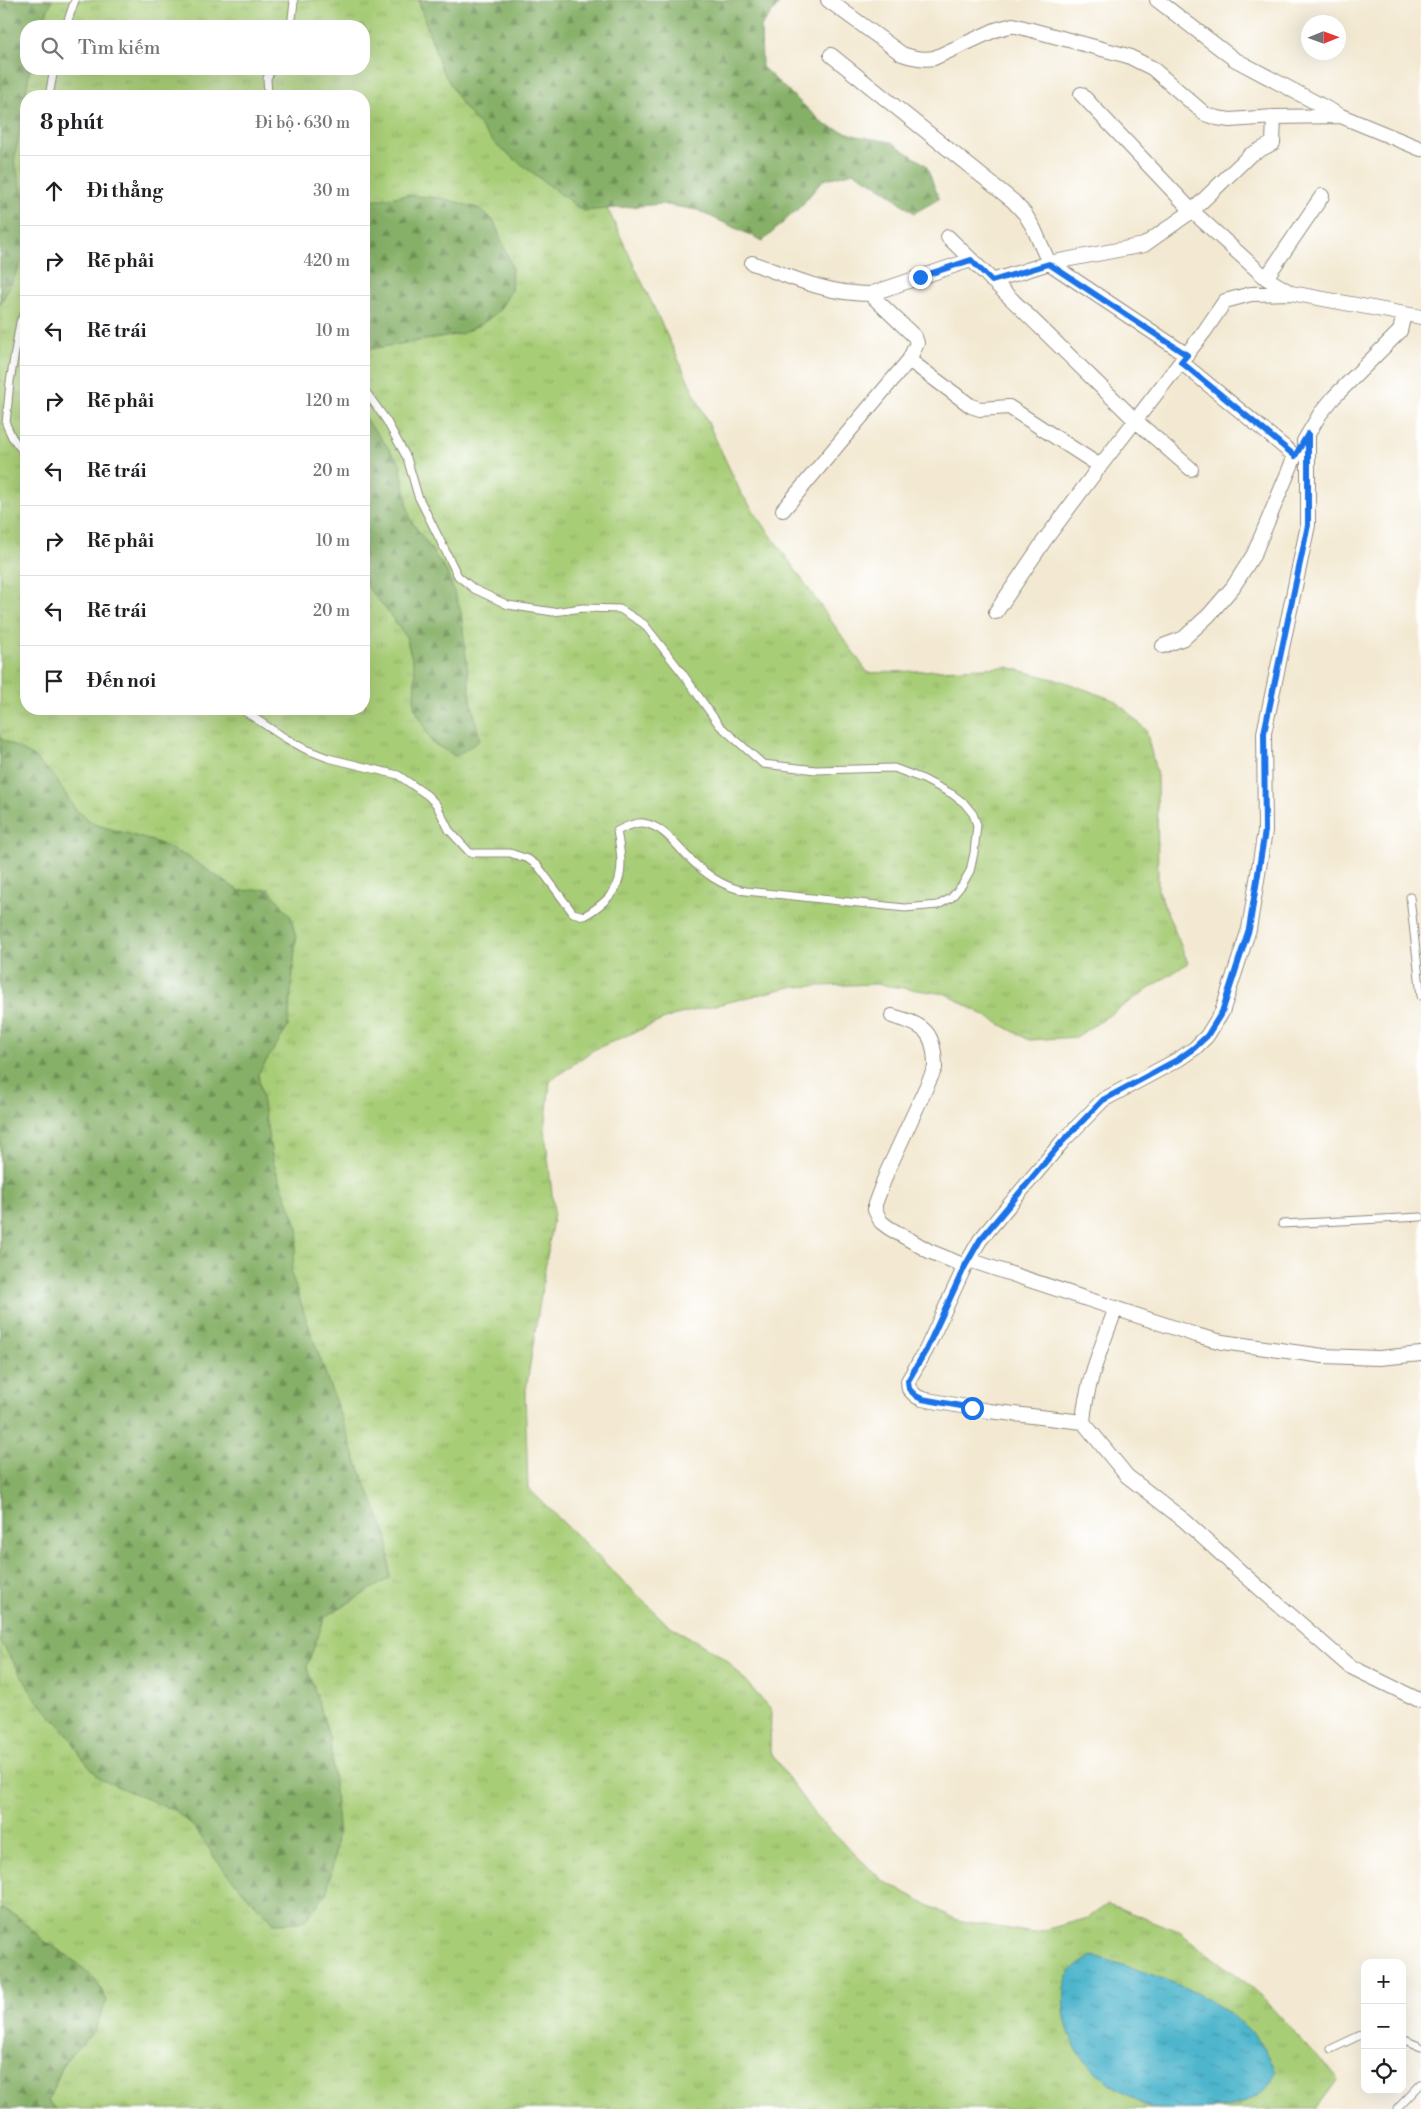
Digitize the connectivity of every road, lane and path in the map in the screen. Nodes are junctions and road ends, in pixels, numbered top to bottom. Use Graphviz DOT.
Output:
graph roads {
  1 [pos="76,0"];
  2 [pos="293,0"];
  3 [pos="828,0"];
  4 [pos="1157,0"];
  5 [pos="68,20"];
  6 [pos="292,20"];
  7 [pos="831,55"];
  8 [pos="53,75"];
  9 [pos="269,75"];
  10 [pos="50,90"];
  11 [pos="268,90"];
  12 [pos="1081,94"];
  13 [pos="1341,116"];
  14 [pos="1274,117"];
  15 [pos="1421,149"];
  16 [pos="1322,196"];
  17 [pos="1192,211"];
  18 [pos="948,237"];
  19 [pos="971,260"];
  20 [pos="752,263"];
  21 [pos="1049,264"];
  22 [pos="1266,278"];
  23 [pos="992,281"];
  24 [pos="1291,293"];
  25 [pos="876,301"];
  26 [pos="1404,314"];
  27 [pos="1421,317"];
  28 [pos="20,322"];
  29 [pos="1184,359"];
  30 [pos="909,360"];
  31 [pos="370,397"];
  32 [pos="1136,421"];
  33 [pos="1308,434"];
  34 [pos="20,448"];
  35 [pos="1295,456"];
  36 [pos="1100,466"];
  37 [pos="1191,469"];
  38 [pos="782,510"];
  39 [pos="996,612"];
  40 [pos="1163,646"];
  41 [pos="250,715"];
  42 [pos="1410,897"];
  43 [pos="1421,996"];
  44 [pos="892,1016"];
  45 [pos="1421,1217"];
  46 [pos="1282,1224"];
  47 [pos="967,1263"];
  48 [pos="1116,1308"];
  49 [pos="1421,1354"];
  50 [pos="1083,1422"];
  51 [pos="1421,1701"];
  52 [pos="1361,2036"];
  53 [pos="1406,2041"];
  54 [pos="1421,2047"];
  55 [pos="1331,2049"];
  56 [pos="1421,2084"];
  57 [pos="1397,2109"];
  1 -- 5 [label="lane"];
  2 -- 6 [label="lane"];
  3 -- 14 [label="street"];
  4 -- 13 [label="street"];
  7 -- 21 [label="street"];
  8 -- 10 [label="lane"];
  9 -- 11 [label="lane"];
  12 -- 17 [label="street"];
  13 -- 14 [label="street"];
  13 -- 15 [label="street"];
  14 -- 17 [label="street"];
  16 -- 22 [label="street"];
  17 -- 21 [label="street"];
  17 -- 22 [label="street"];
  18 -- 19 [label="street"];
  19 -- 23 [label="street"];
  19 -- 25 [label="street"];
  20 -- 25 [label="street"];
  21 -- 23 [label="street"];
  21 -- 29 [label="street"];
  22 -- 24 [label="street"];
  23 -- 32 [label="street"];
  24 -- 26 [label="street"];
  24 -- 29 [label="street"];
  25 -- 30 [label="street"];
  26 -- 27 [label="street"];
  26 -- 33 [label="street"];
  28 -- 34 [label="lane"];
  29 -- 32 [label="street"];
  29 -- 35 [label="street"];
  30 -- 36 [label="street"];
  30 -- 38 [label="street"];
  31 -- 41 [label="lane"];
  32 -- 36 [label="street"];
  32 -- 37 [label="street"];
  33 -- 35 [label="street"];
  33 -- 47 [label="street"];
  35 -- 40 [label="street"];
  36 -- 39 [label="street"];
  42 -- 43 [label="lane"];
  44 -- 47 [label="street"];
  45 -- 46 [label="lane"];
  47 -- 48 [label="street"];
  47 -- 50 [label="street"];
  48 -- 49 [label="street"];
  48 -- 50 [label="street"];
  50 -- 51 [label="street"];
  52 -- 55 [label="lane"];
  53 -- 54 [label="lane"];
  56 -- 57 [label="lane"];
}
